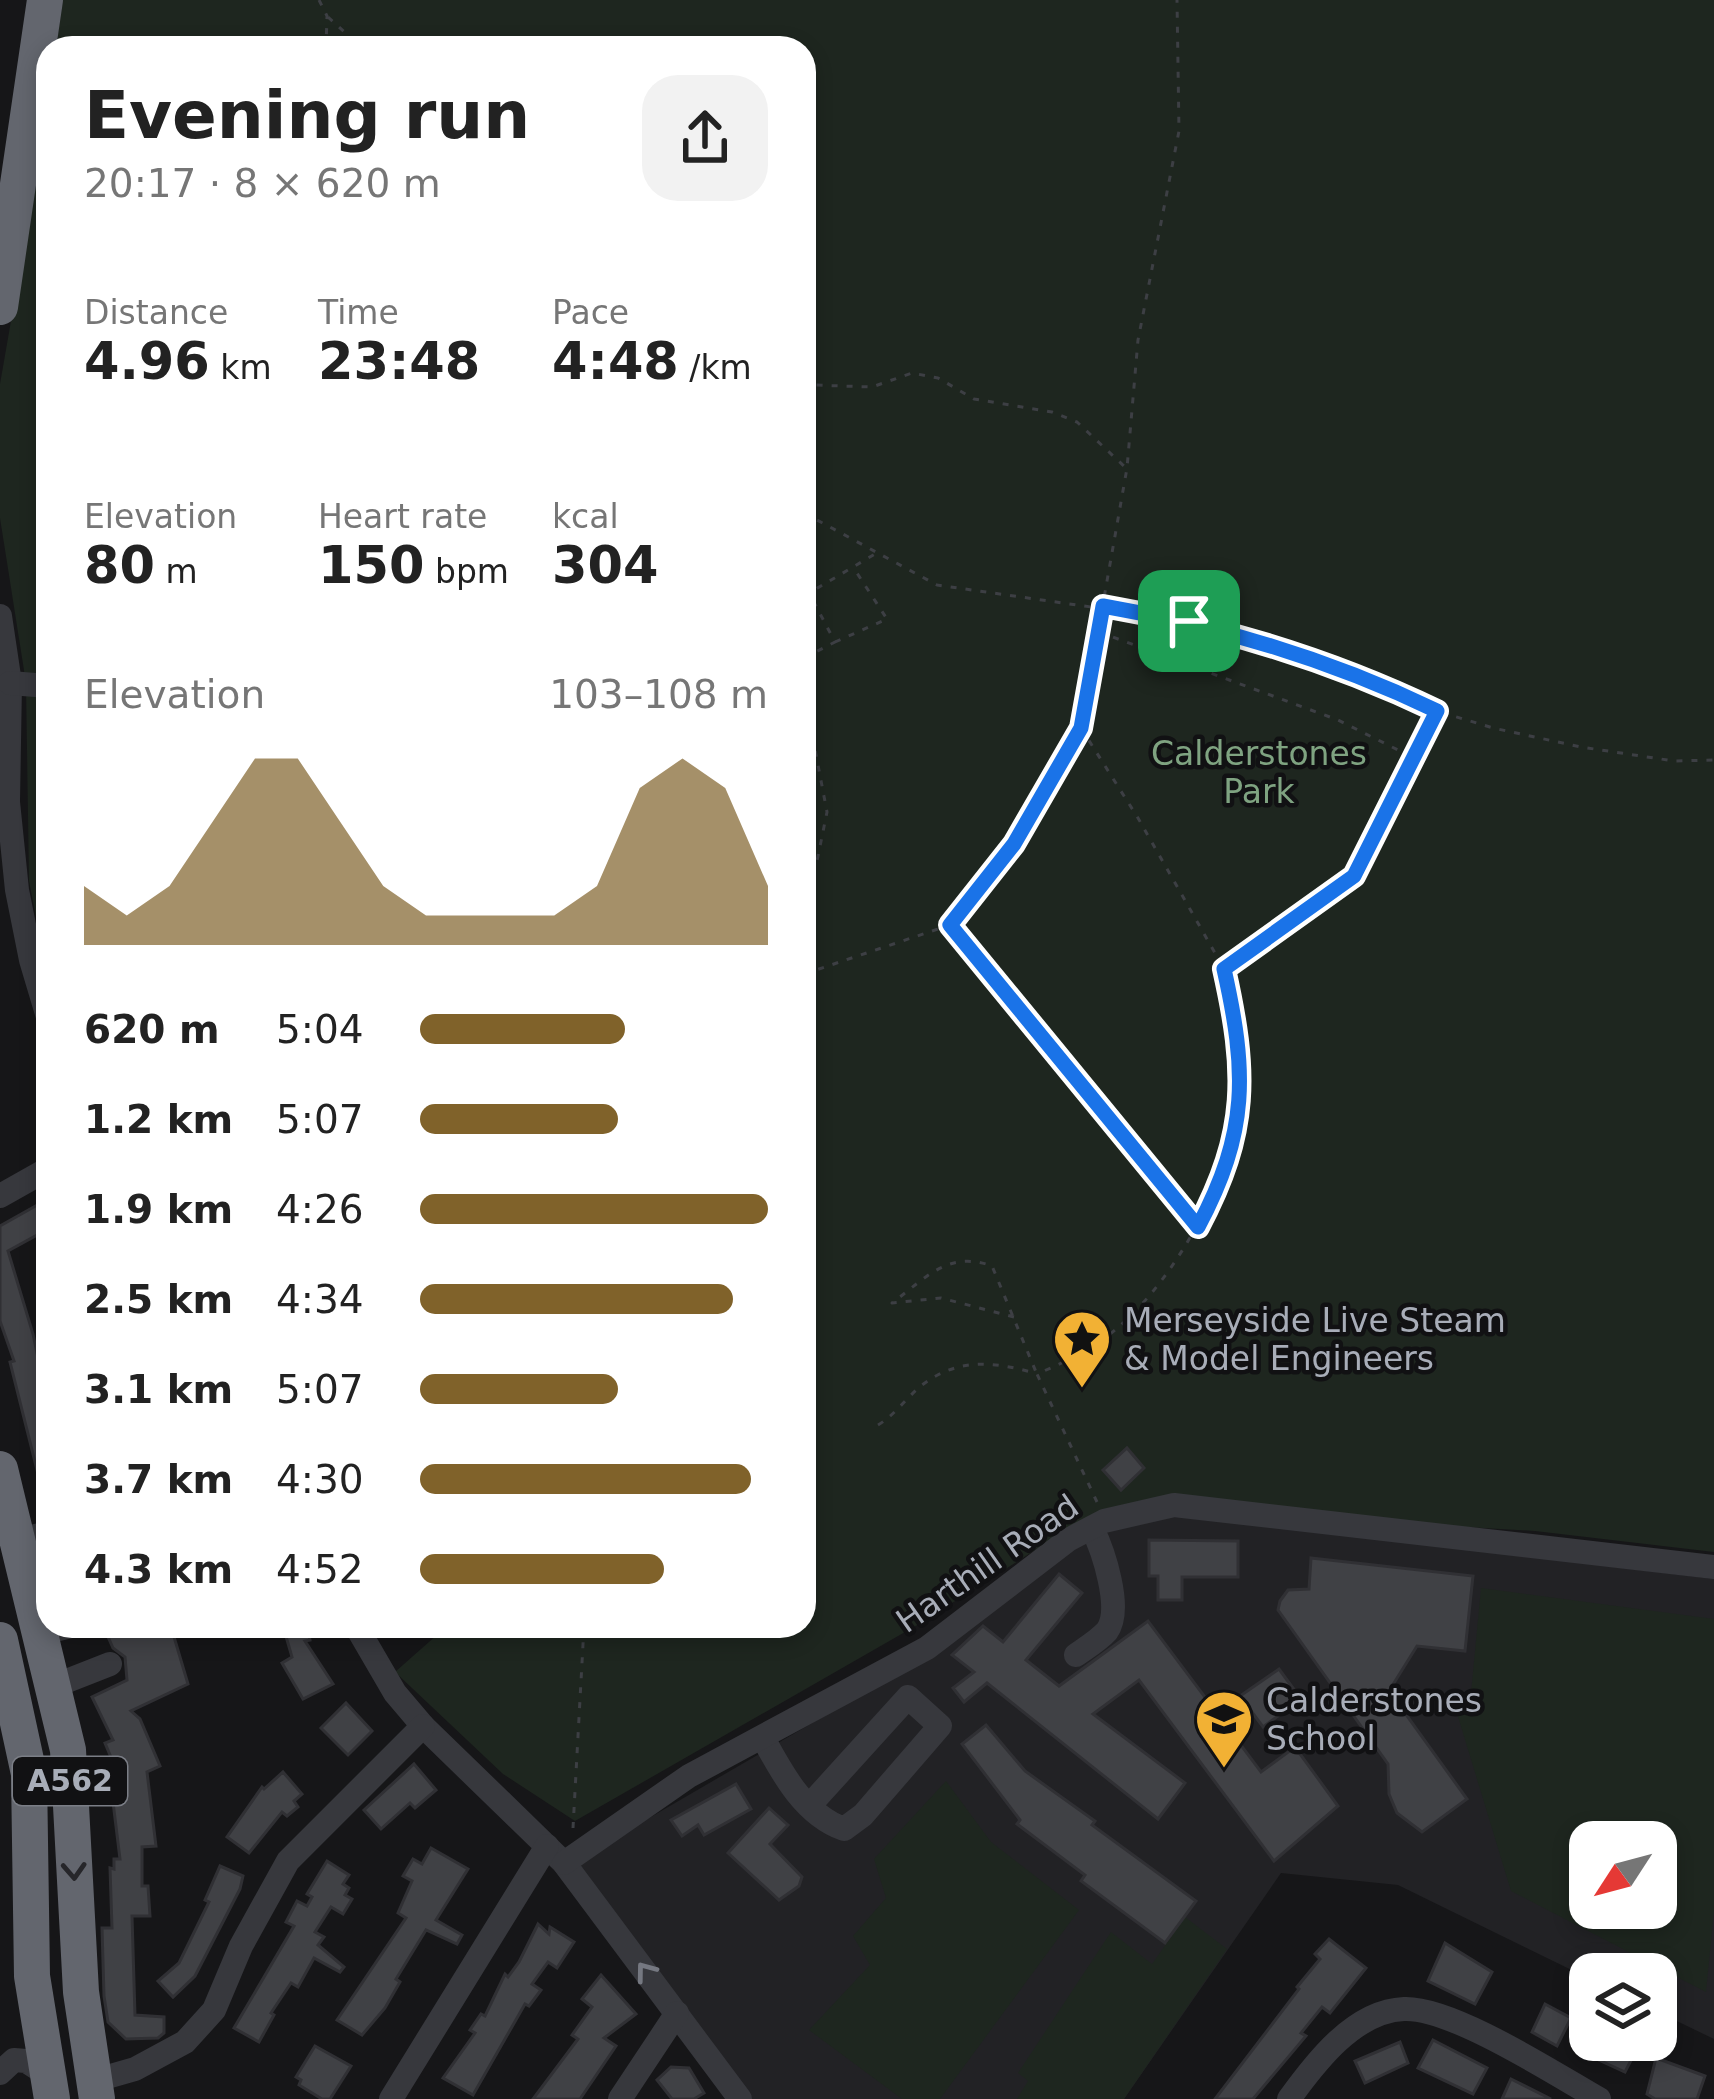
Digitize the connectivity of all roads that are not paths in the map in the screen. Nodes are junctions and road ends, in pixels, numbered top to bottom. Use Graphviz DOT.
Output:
graph roads {
  1 [pos="45,0"];
  2 [pos="40,36"];
  3 [pos="36,61"];
  4 [pos="0,307"];
  5 [pos="0,616"];
  6 [pos="36,690"];
  7 [pos="7,700"];
  8 [pos="36,977"];
  9 [pos="36,1176"];
  10 [pos="0,1196"];
  11 [pos="0,1469"];
  12 [pos="1098,1524"];
  13 [pos="33,1536"];
  14 [pos="1714,1567"];
  15 [pos="56,1638"];
  16 [pos="363,1638"];
  17 [pos="0,1640"];
  18 [pos="1076,1655"];
  19 [pos="110,1664"];
  20 [pos="54,1686"];
  21 [pos="423,1726"];
  22 [pos="763,1738"];
  23 [pos="809,1805"];
  24 [pos="555,1854"];
  25 [pos="677,2013"];
  26 [pos="0,2073"];
  27 [pos="49,2086"];
  28 [pos="95,2090"];
  29 [pos="1593,2098"];
  30 [pos="391,2099"];
  31 [pos="620,2099"];
  32 [pos="740,2099"];
  33 [pos="1289,2099"];
  1 -- 2 [label="highway"];
  3 -- 4 [label="highway"];
  5 -- 7 [label="street"];
  6 -- 7 [label="street"];
  7 -- 8 [label="street"];
  9 -- 10 [label="street"];
  11 -- 13 [label="highway, A562"];
  12 -- 14 [label="street, Harthill Road"];
  12 -- 18 [label="street"];
  12 -- 22 [label="street, Harthill Road"];
  15 -- 20 [label="highway, A562"];
  16 -- 21 [label="street"];
  17 -- 27 [label="highway, A562"];
  19 -- 20 [label="street"];
  20 -- 28 [label="highway, A562, one-way"];
  21 -- 24 [label="street"];
  21 -- 28 [label="street"];
  22 -- 23 [label="street"];
  22 -- 24 [label="street, Harthill Road"];
  23 -- 23 [label="street"];
  25 -- 24 [label="street, one-way"];
  24 -- 30 [label="street, Harthill Road"];
  25 -- 31 [label="street"];
  25 -- 32 [label="street"];
  26 -- 27 [label="street"];
  29 -- 33 [label="street"];
}
